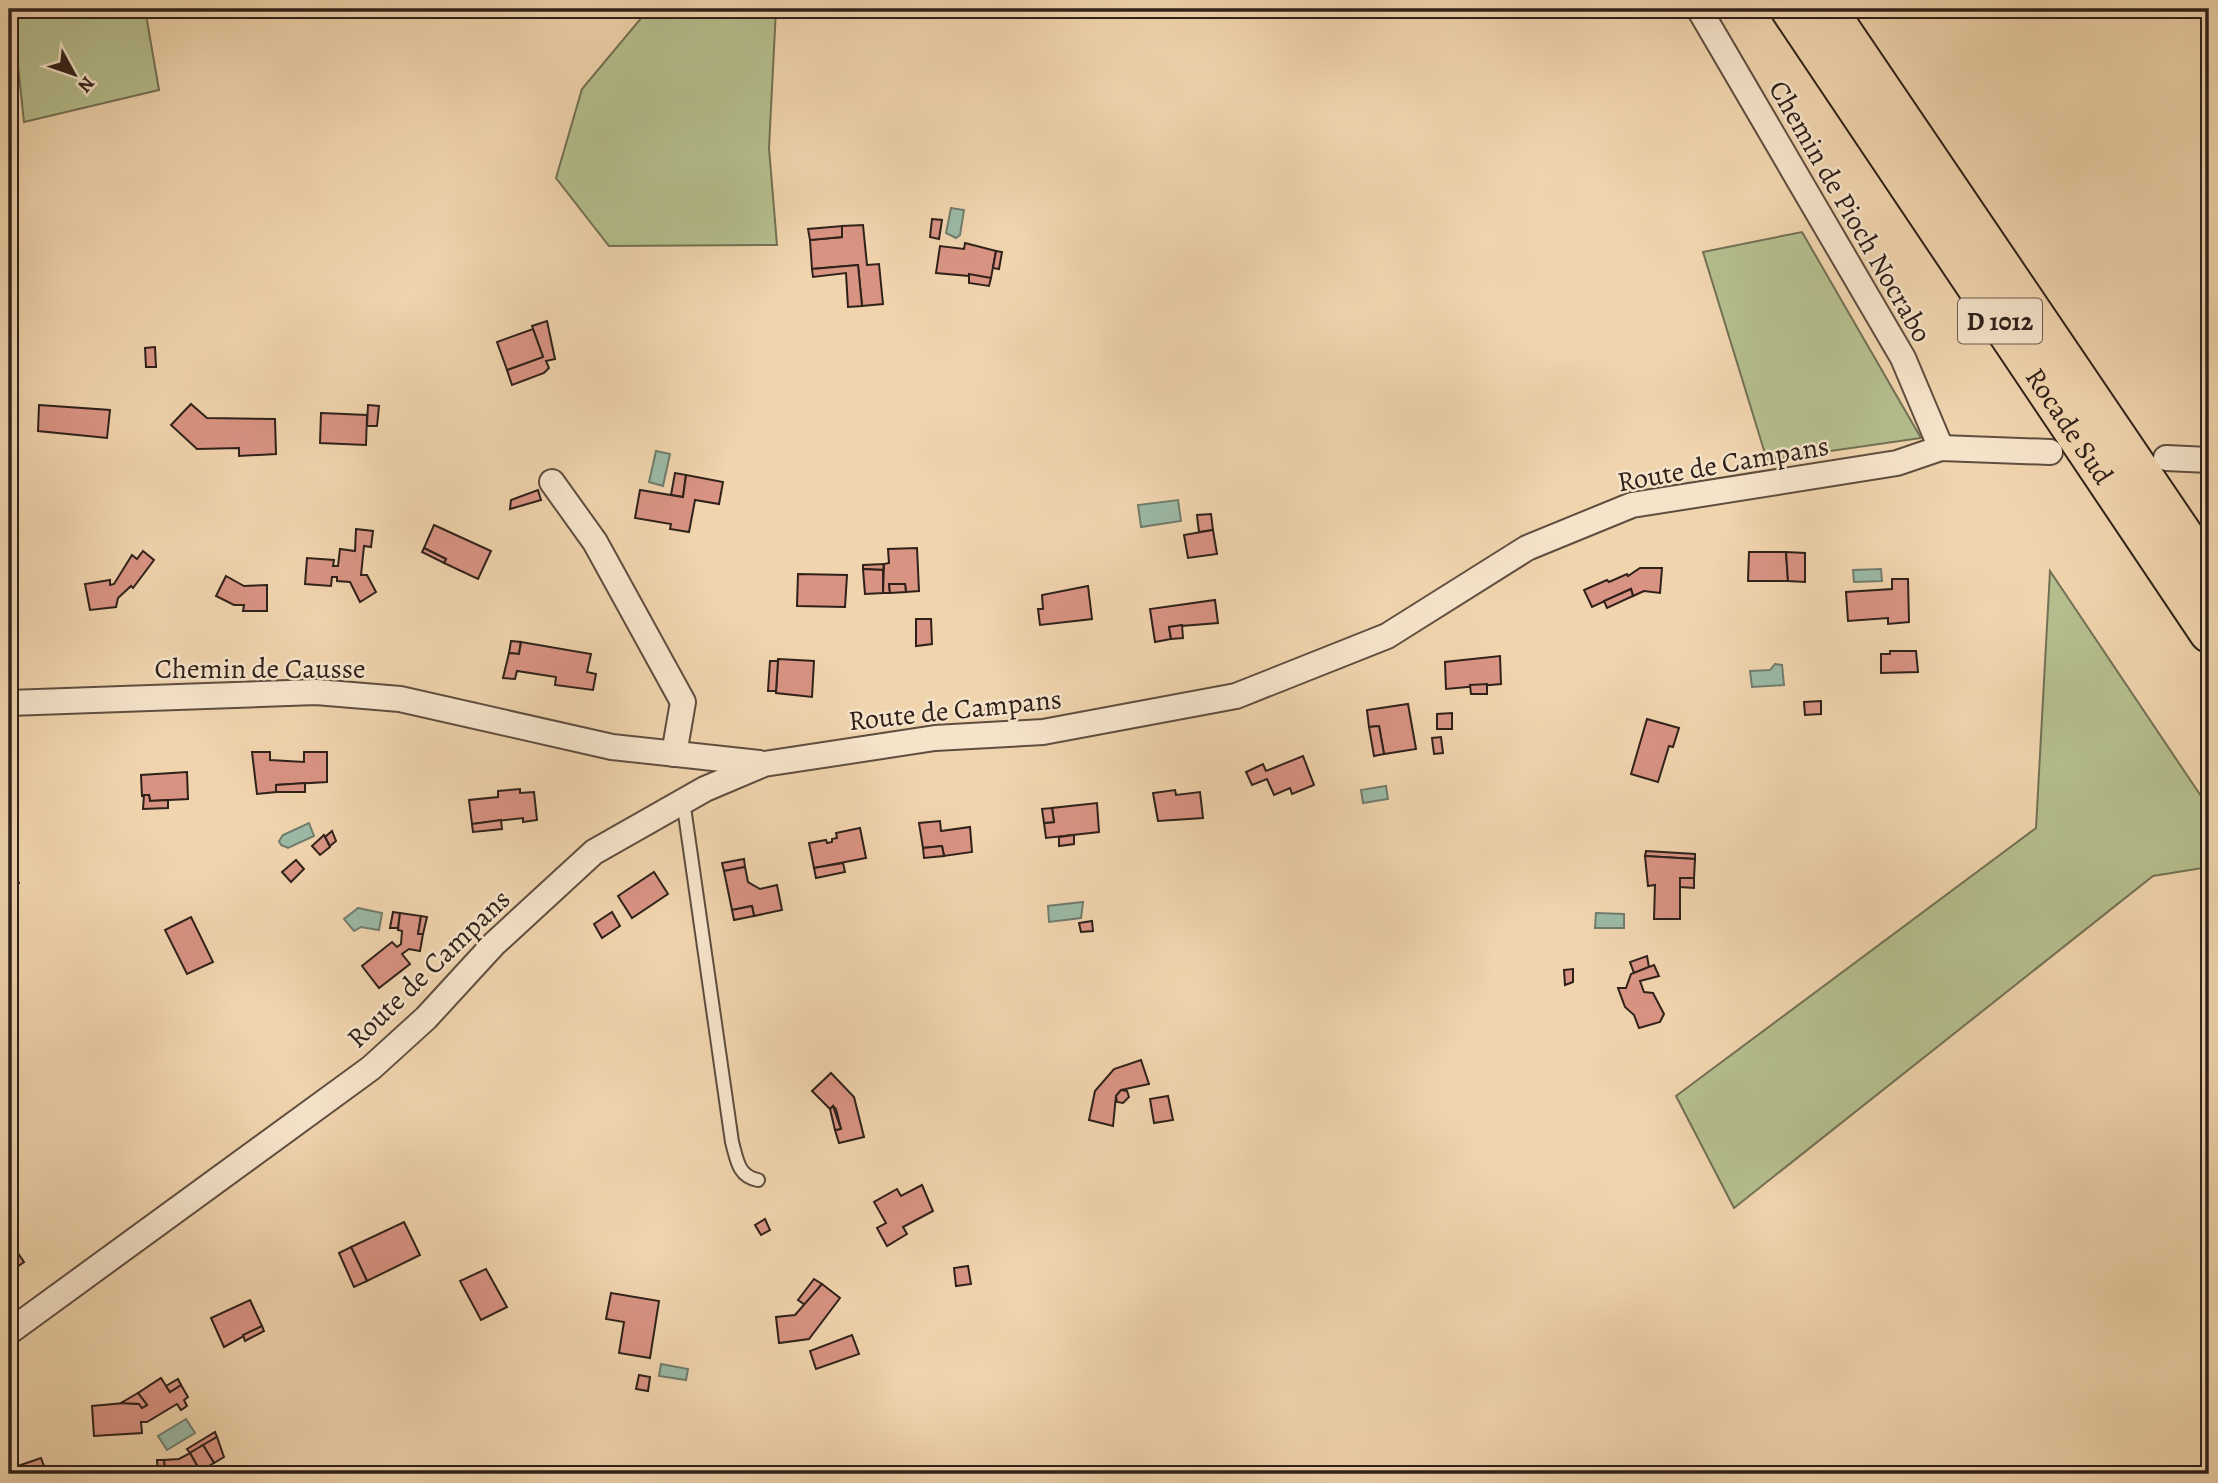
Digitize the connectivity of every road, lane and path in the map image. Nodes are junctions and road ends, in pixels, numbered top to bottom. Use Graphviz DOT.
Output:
graph roads {
  1 [pos="1699,9"];
  2 [pos="1790,9"];
  3 [pos="1827,9"];
  4 [pos="1941,448"];
  5 [pos="2050,452"];
  6 [pos="2166,458"];
  7 [pos="2209,460"];
  8 [pos="552,482"];
  9 [pos="2209,573"];
  10 [pos="2209,633"];
  11 [pos="9,703"];
  12 [pos="674,754"];
  13 [pos="764,764"];
  14 [pos="681,802"];
  15 [pos="758,1180"];
  16 [pos="9,1332"];
  1 -- 4 [label="street, Chemin de Pioch Nocrabo"];
  2 -- 10 [label="highway, Rocade Sud / D 1012"];
  3 -- 9 [label="highway, Rocade Sud / D 1012"];
  4 -- 5 [label="street, Route de Campans"];
  4 -- 13 [label="street, Route de Campans"];
  6 -- 7 [label="street"];
  8 -- 12 [label="street"];
  11 -- 12 [label="street, Chemin de Causse"];
  12 -- 13 [label="street, Chemin de Causse"];
  13 -- 14 [label="street, Route de Campans"];
  14 -- 15 [label="lane"];
  14 -- 16 [label="street, Route de Campans"];
}
